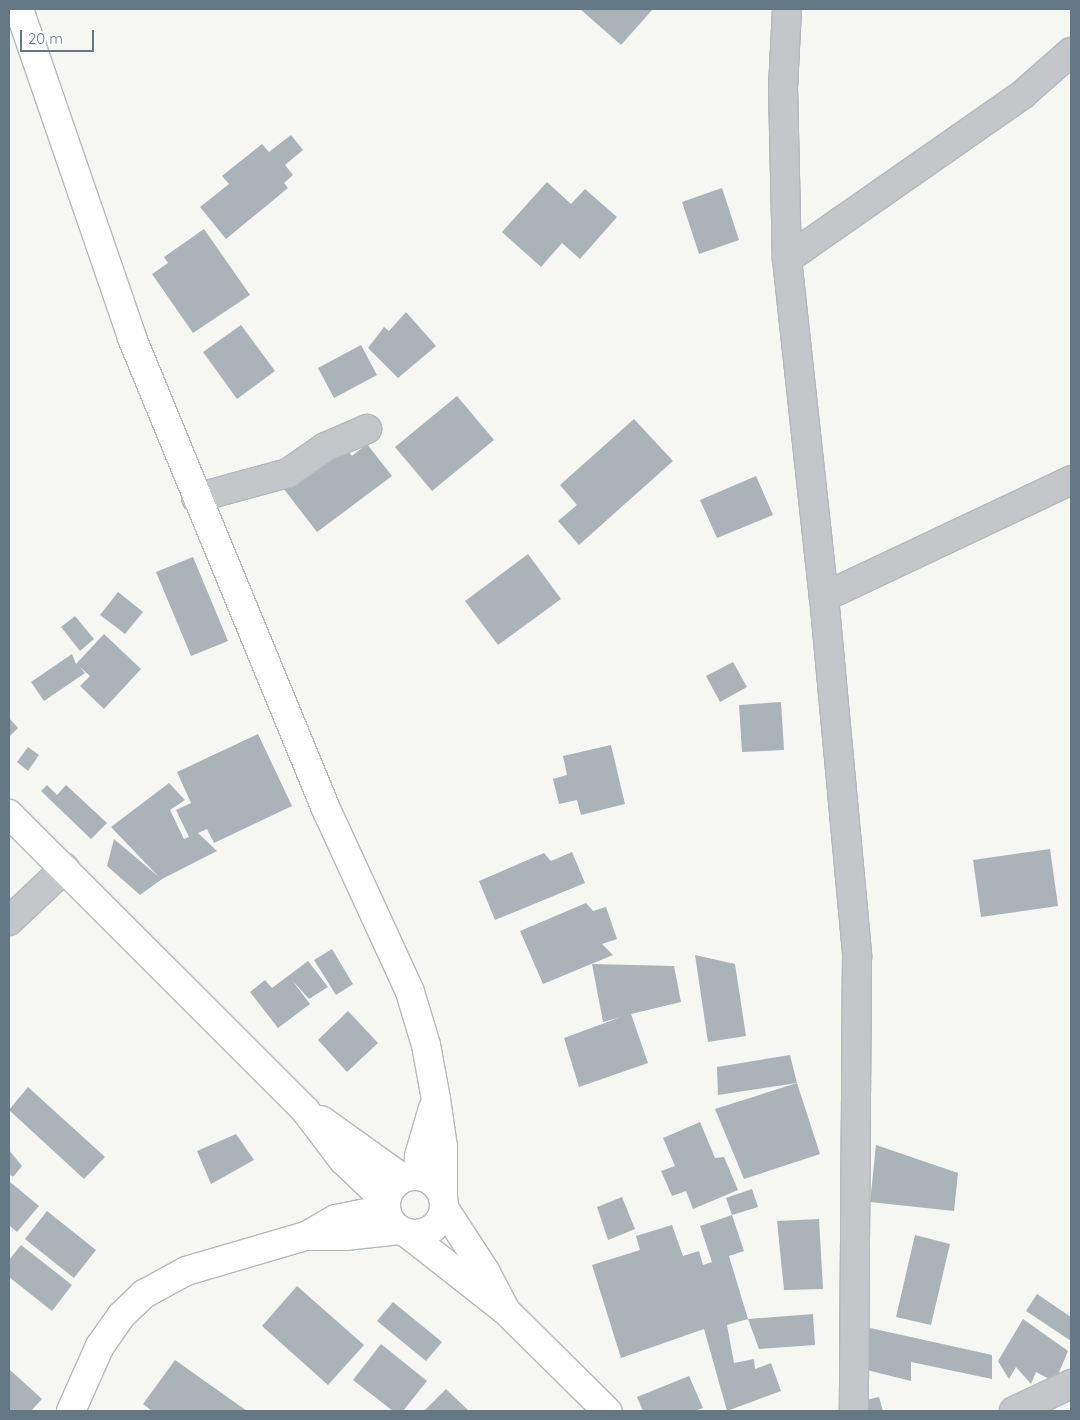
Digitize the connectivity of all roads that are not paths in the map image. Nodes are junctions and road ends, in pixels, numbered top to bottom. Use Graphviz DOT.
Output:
graph roads {
  1 [pos="19,9"];
  2 [pos="787,9"];
  3 [pos="1071,52"];
  4 [pos="786,258"];
  5 [pos="367,429"];
  6 [pos="1071,480"];
  7 [pos="196,498"];
  8 [pos="824,597"];
  9 [pos="9,814"];
  10 [pos="65,868"];
  11 [pos="9,922"];
  12 [pos="436,1099"];
  13 [pos="305,1110"];
  14 [pos="410,1177"];
  15 [pos="443,1203"];
  16 [pos="395,1218"];
  17 [pos="506,1310"];
  18 [pos="1071,1384"];
  19 [pos="71,1411"];
  20 [pos="607,1411"];
  21 [pos="854,1411"];
  22 [pos="1014,1411"];
  1 -- 7 [label="main road"];
  2 -- 4 [label="street"];
  3 -- 4 [label="street"];
  4 -- 8 [label="street"];
  5 -- 7 [label="street"];
  6 -- 8 [label="street"];
  7 -- 12 [label="main road"];
  8 -- 21 [label="street"];
  9 -- 10 [label="main road"];
  10 -- 11 [label="street"];
  10 -- 13 [label="main road"];
  12 -- 14 [label="main road"];
  12 -- 15 [label="main road"];
  13 -- 14 [label="main road"];
  13 -- 16 [label="main road"];
  14 -- 15 [label="main road"];
  14 -- 16 [label="main road"];
  15 -- 16 [label="main road"];
  15 -- 17 [label="main road"];
  16 -- 17 [label="main road"];
  16 -- 19 [label="main road"];
  17 -- 20 [label="main road"];
  18 -- 22 [label="street"];
}
